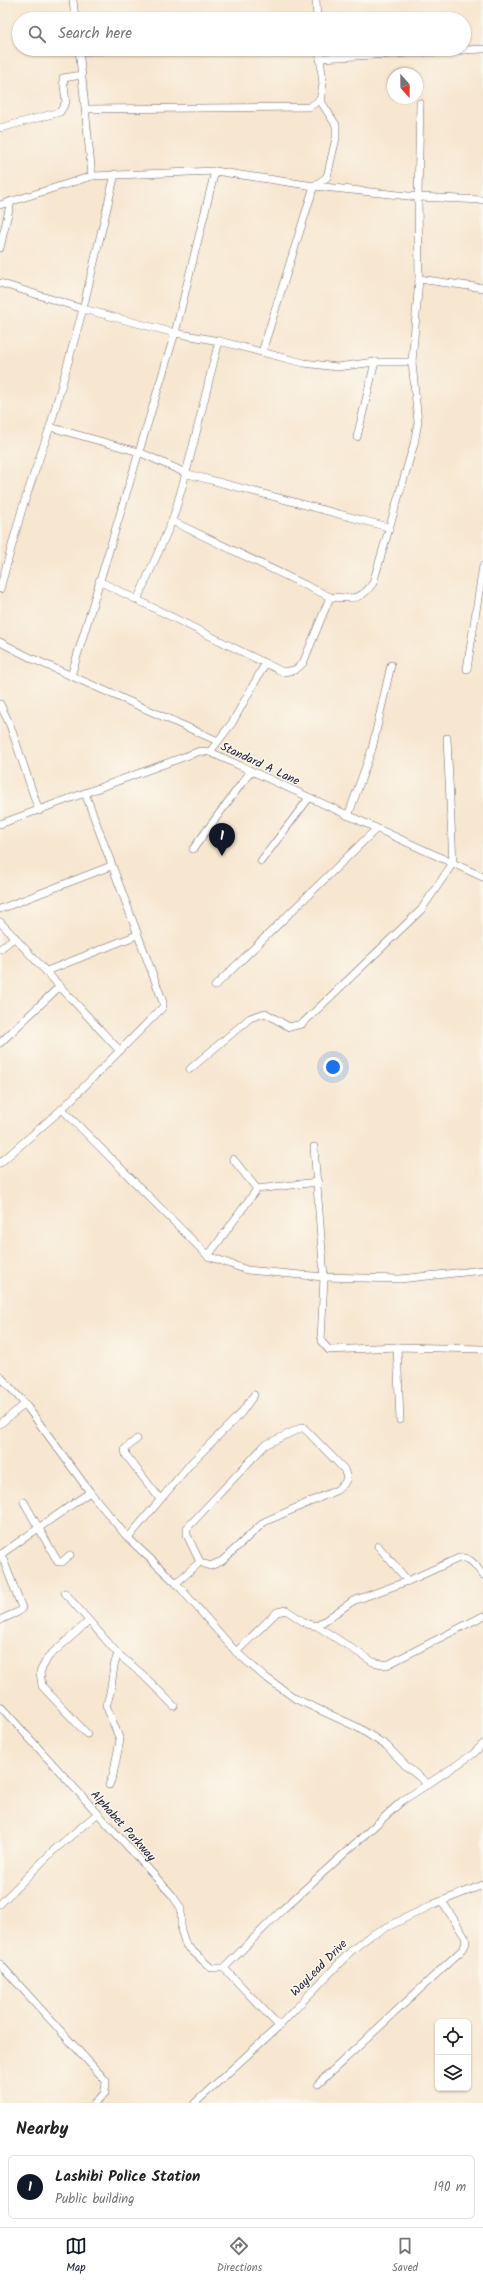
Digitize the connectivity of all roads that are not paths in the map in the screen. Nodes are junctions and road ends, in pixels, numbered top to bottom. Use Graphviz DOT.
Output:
graph roads {
  1 [pos="73,0"];
  2 [pos="316,0"];
  3 [pos="74,12"];
  4 [pos="317,12"];
  5 [pos="483,49"];
  6 [pos="471,50"];
  7 [pos="80,56"];
  8 [pos="356,56"];
  9 [pos="320,58"];
  10 [pos="82,75"];
  11 [pos="320,100"];
  12 [pos="420,104"];
  13 [pos="86,109"];
  14 [pos="0,128"];
  15 [pos="215,171"];
  16 [pos="115,174"];
  17 [pos="92,176"];
  18 [pos="314,186"];
  19 [pos="418,198"];
  20 [pos="483,200"];
  21 [pos="11,201"];
  22 [pos="0,205"];
  23 [pos="0,248"];
  24 [pos="419,279"];
  25 [pos="0,283"];
  26 [pos="483,288"];
  27 [pos="84,309"];
  28 [pos="175,333"];
  29 [pos="219,341"];
  30 [pos="262,352"];
  31 [pos="375,362"];
  32 [pos="412,362"];
  33 [pos="50,428"];
  34 [pos="357,437"];
  35 [pos="139,452"];
  36 [pos="188,474"];
  37 [pos="172,521"];
  38 [pos="388,527"];
  39 [pos="483,568"];
  40 [pos="99,581"];
  41 [pos="0,589"];
  42 [pos="330,597"];
  43 [pos="138,598"];
  44 [pos="0,642"];
  45 [pos="265,664"];
  46 [pos="391,665"];
  47 [pos="468,669"];
  48 [pos="71,676"];
  49 [pos="0,704"];
  50 [pos="446,738"];
  51 [pos="218,741"];
  52 [pos="210,752"];
  53 [pos="250,772"];
  54 [pos="85,793"];
  55 [pos="309,798"];
  56 [pos="39,811"];
  57 [pos="348,816"];
  58 [pos="0,824"];
  59 [pos="376,829"];
  60 [pos="193,849"];
  61 [pos="261,860"];
  62 [pos="452,863"];
  63 [pos="111,866"];
  64 [pos="483,876"];
  65 [pos="0,909"];
  66 [pos="0,922"];
  67 [pos="137,934"];
  68 [pos="15,937"];
  69 [pos="0,949"];
  70 [pos="47,971"];
  71 [pos="60,986"];
  72 [pos="215,986"];
  73 [pos="0,1043"];
  74 [pos="120,1051"];
  75 [pos="190,1069"];
  76 [pos="62,1109"];
  77 [pos="314,1147"];
  78 [pos="233,1159"];
  79 [pos="0,1163"];
  80 [pos="318,1182"];
  81 [pos="257,1189"];
  82 [pos="208,1256"];
  83 [pos="483,1270"];
  84 [pos="324,1277"];
  85 [pos="397,1347"];
  86 [pos="483,1349"];
  87 [pos="0,1376"];
  88 [pos="254,1395"];
  89 [pos="24,1404"];
  90 [pos="400,1420"];
  91 [pos="0,1424"];
  92 [pos="137,1439"];
  93 [pos="90,1492"];
  94 [pos="160,1499"];
  95 [pos="24,1502"];
  96 [pos="38,1529"];
  97 [pos="128,1538"];
  98 [pos="378,1546"];
  99 [pos="0,1555"];
  100 [pos="70,1555"];
  101 [pos="200,1562"];
  102 [pos="483,1575"];
  103 [pos="408,1581"];
  104 [pos="176,1584"];
  105 [pos="65,1593"];
  106 [pos="483,1616"];
  107 [pos="0,1620"];
  108 [pos="89,1621"];
  109 [pos="317,1626"];
  110 [pos="236,1652"];
  111 [pos="118,1654"];
  112 [pos="0,1706"];
  113 [pos="174,1706"];
  114 [pos="87,1734"];
  115 [pos="483,1744"];
  116 [pos="428,1784"];
  117 [pos="109,1785"];
  118 [pos="97,1814"];
  119 [pos="483,1885"];
  120 [pos="442,1901"];
  121 [pos="0,1904"];
  122 [pos="0,1964"];
  123 [pos="224,1968"];
  124 [pos="278,2026"];
  125 [pos="318,2084"];
  126 [pos="94,2103"];
  127 [pos="195,2103"];
  1 -- 3 [label="street"];
  2 -- 4 [label="street"];
  5 -- 6 [label="street"];
  7 -- 10 [label="street"];
  8 -- 9 [label="street"];
  9 -- 11 [label="street"];
  10 -- 13 [label="street"];
  10 -- 14 [label="street"];
  11 -- 13 [label="street"];
  11 -- 18 [label="street"];
  12 -- 19 [label="street"];
  13 -- 17 [label="street"];
  15 -- 16 [label="street"];
  15 -- 18 [label="street"];
  15 -- 28 [label="street"];
  16 -- 17 [label="street"];
  16 -- 27 [label="street"];
  17 -- 21 [label="street"];
  18 -- 19 [label="street"];
  18 -- 30 [label="street"];
  19 -- 20 [label="street"];
  19 -- 24 [label="street"];
  21 -- 22 [label="street"];
  21 -- 23 [label="street"];
  24 -- 26 [label="street"];
  24 -- 32 [label="street"];
  25 -- 27 [label="street"];
  27 -- 28 [label="street"];
  27 -- 33 [label="street"];
  28 -- 29 [label="street"];
  28 -- 35 [label="street"];
  29 -- 30 [label="street"];
  29 -- 36 [label="street"];
  30 -- 31 [label="street"];
  31 -- 32 [label="street"];
  31 -- 34 [label="street"];
  32 -- 38 [label="street"];
  33 -- 35 [label="street"];
  33 -- 41 [label="street"];
  35 -- 36 [label="street"];
  35 -- 40 [label="street"];
  36 -- 37 [label="street"];
  36 -- 38 [label="street"];
  37 -- 42 [label="street"];
  37 -- 43 [label="street"];
  38 -- 42 [label="street"];
  39 -- 47 [label="street"];
  40 -- 43 [label="street"];
  40 -- 48 [label="street"];
  42 -- 45 [label="street"];
  43 -- 45 [label="street"];
  44 -- 48 [label="street"];
  45 -- 51 [label="street"];
  46 -- 57 [label="street"];
  48 -- 51 [label="street"];
  49 -- 56 [label="street"];
  50 -- 62 [label="street"];
  51 -- 52 [label="street"];
  52 -- 53 [label="street, Standard A Lane"];
  52 -- 54 [label="street, Standard A Lane"];
  53 -- 55 [label="street, Standard A Lane"];
  53 -- 60 [label="street"];
  54 -- 56 [label="street, Standard A Lane"];
  54 -- 63 [label="street"];
  55 -- 57 [label="street, Standard A Lane"];
  55 -- 61 [label="street"];
  56 -- 58 [label="street, Standard A Lane"];
  57 -- 59 [label="street, Standard A Lane"];
  59 -- 62 [label="street, Standard A Lane"];
  59 -- 72 [label="street"];
  62 -- 64 [label="street, Standard A Lane"];
  62 -- 75 [label="street"];
  63 -- 65 [label="street"];
  63 -- 67 [label="street"];
  66 -- 68 [label="street"];
  67 -- 70 [label="street"];
  67 -- 74 [label="street"];
  68 -- 69 [label="street"];
  68 -- 70 [label="street"];
  70 -- 71 [label="street"];
  71 -- 73 [label="street"];
  71 -- 74 [label="street"];
  74 -- 76 [label="street"];
  76 -- 79 [label="street"];
  76 -- 82 [label="street"];
  77 -- 80 [label="street"];
  78 -- 81 [label="street"];
  80 -- 81 [label="street"];
  80 -- 84 [label="street"];
  81 -- 82 [label="street"];
  82 -- 84 [label="street"];
  83 -- 84 [label="street"];
  84 -- 85 [label="street"];
  85 -- 86 [label="street"];
  85 -- 90 [label="street"];
  87 -- 89 [label="street"];
  88 -- 94 [label="street"];
  89 -- 91 [label="street"];
  89 -- 93 [label="street"];
  92 -- 94 [label="street"];
  93 -- 96 [label="street"];
  93 -- 97 [label="street"];
  94 -- 97 [label="street"];
  95 -- 96 [label="street"];
  96 -- 99 [label="street"];
  96 -- 100 [label="street"];
  97 -- 104 [label="street"];
  98 -- 103 [label="street"];
  99 -- 107 [label="street"];
  101 -- 101 [label="street"];
  101 -- 104 [label="street"];
  102 -- 103 [label="street"];
  103 -- 109 [label="street"];
  104 -- 110 [label="street"];
  105 -- 108 [label="street"];
  106 -- 109 [label="street"];
  108 -- 111 [label="street"];
  108 -- 114 [label="street"];
  109 -- 110 [label="street"];
  110 -- 116 [label="street"];
  111 -- 113 [label="street"];
  111 -- 117 [label="street"];
  112 -- 118 [label="street, Alphabet Parkway"];
  115 -- 116 [label="street"];
  116 -- 123 [label="street"];
  118 -- 121 [label="street"];
  118 -- 123 [label="street, Alphabet Parkway"];
  119 -- 120 [label="street, WayLead Drive"];
  120 -- 124 [label="street, WayLead Drive"];
  120 -- 125 [label="street"];
  122 -- 126 [label="street"];
  123 -- 124 [label="street"];
  124 -- 127 [label="street, WayLead Drive"];
}
